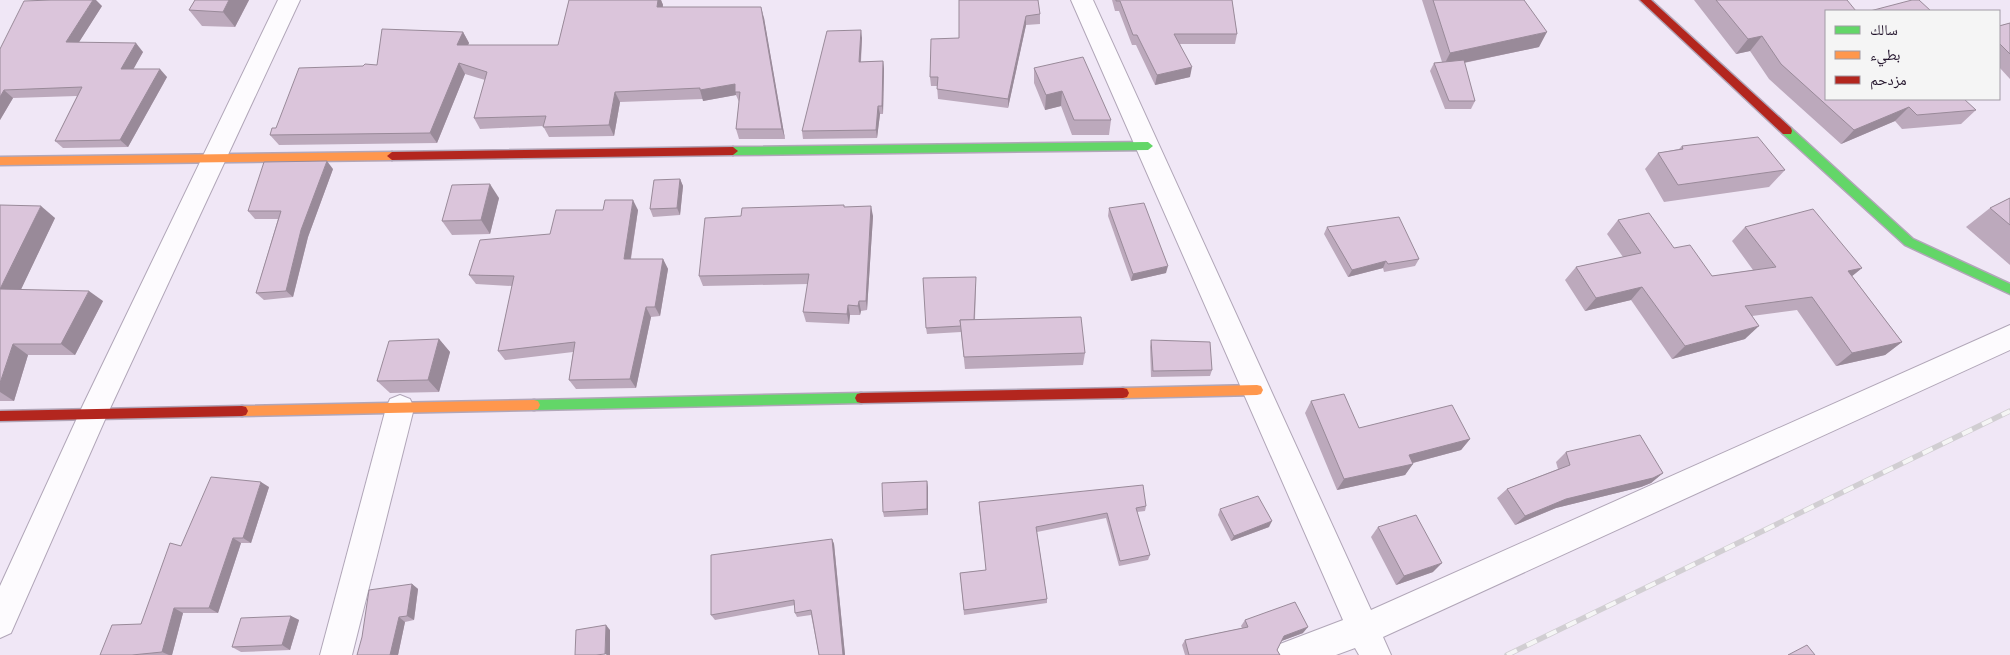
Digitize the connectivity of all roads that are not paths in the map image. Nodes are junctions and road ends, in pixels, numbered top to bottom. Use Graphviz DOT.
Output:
graph roads {
  1 [pos="289,0"];
  2 [pos="1082,0"];
  3 [pos="1645,0"];
  4 [pos="1148,146"];
  5 [pos="214,159"];
  6 [pos="0,161"];
  7 [pos="2010,289"];
  8 [pos="2010,336"];
  9 [pos="1257,390"];
  10 [pos="400,408"];
  11 [pos="93,414"];
  12 [pos="0,416"];
  13 [pos="0,622"];
  14 [pos="1369,642"];
  15 [pos="336,655"];
  16 [pos="1291,655"];
  1 -- 5 [label="street"];
  2 -- 4 [label="street"];
  3 -- 7 [label="street"];
  4 -- 5 [label="street"];
  4 -- 9 [label="street"];
  5 -- 6 [label="street"];
  5 -- 11 [label="street"];
  8 -- 14 [label="street"];
  9 -- 10 [label="street"];
  9 -- 14 [label="street"];
  10 -- 11 [label="street"];
  10 -- 15 [label="street"];
  11 -- 12 [label="street"];
  11 -- 13 [label="street"];
  14 -- 16 [label="street"];
}
